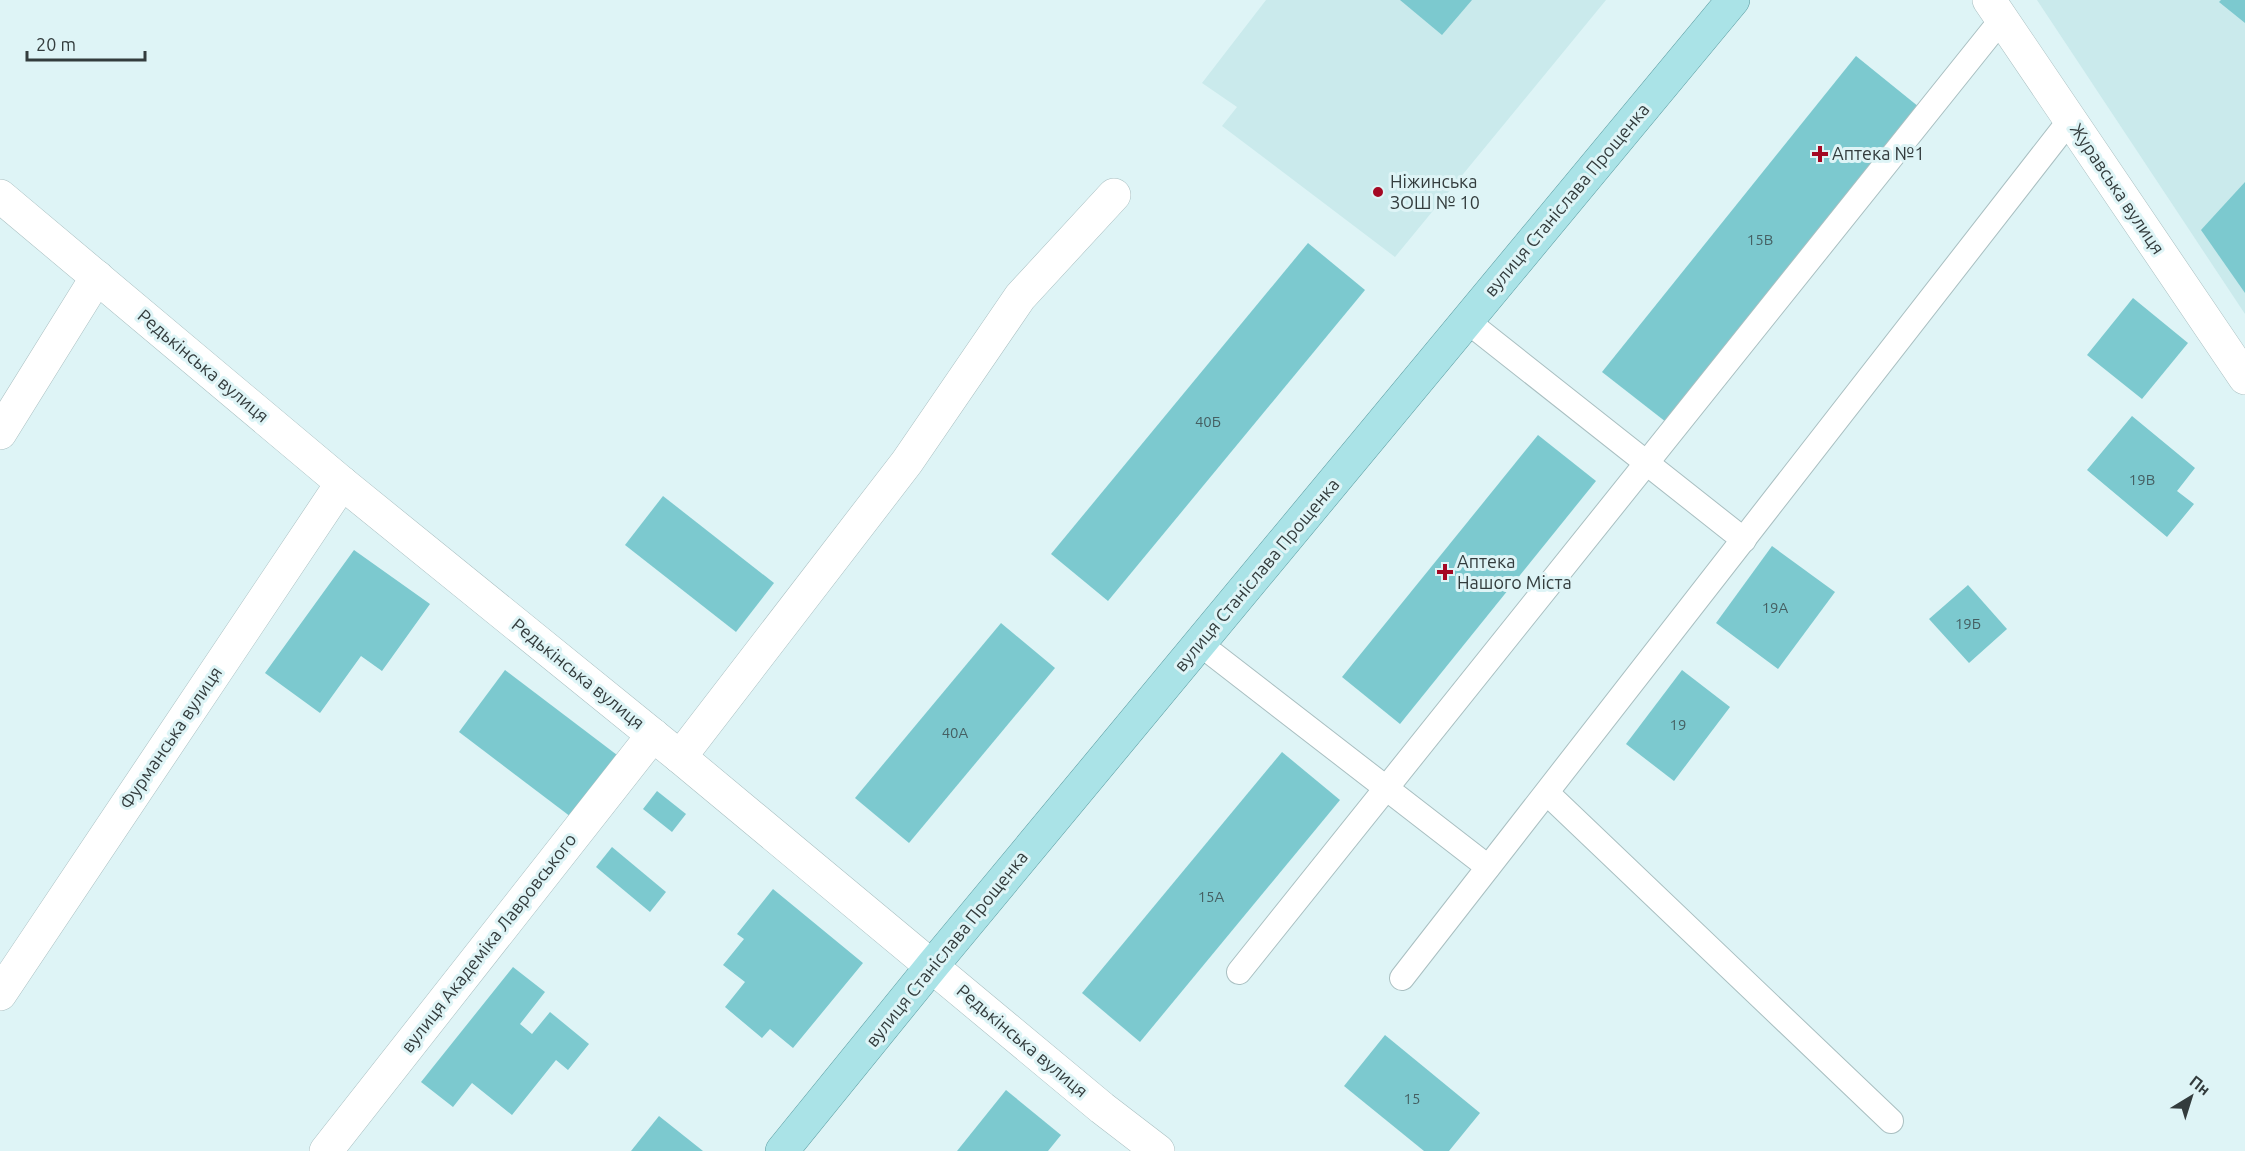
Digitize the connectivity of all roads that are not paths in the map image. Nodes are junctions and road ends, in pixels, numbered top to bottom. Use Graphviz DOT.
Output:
graph roads {
  1 [pos="1733,0"];
  2 [pos="1995,10"];
  3 [pos="2070,120"];
  4 [pos="1114,195"];
  5 [pos="0,196"];
  6 [pos="97,277"];
  7 [pos="1467,321"];
  8 [pos="2245,378"];
  9 [pos="0,433"];
  10 [pos="1646,462"];
  11 [pos="342,483"];
  12 [pos="1744,540"];
  13 [pos="1200,644"];
  14 [pos="653,735"];
  15 [pos="681,757"];
  16 [pos="1386,788"];
  17 [pos="1546,793"];
  18 [pos="1488,867"];
  19 [pos="932,966"];
  20 [pos="1239,972"];
  21 [pos="1402,978"];
  22 [pos="0,994"];
  23 [pos="1891,1121"];
  24 [pos="326,1151"];
  25 [pos="783,1151"];
  26 [pos="1158,1151"];
  1 -- 7 [label="main road, вулиця Станіслава Прощенка"];
  2 -- 3 [label="street, Журавська вулиця"];
  2 -- 10 [label="lane"];
  3 -- 8 [label="street, Журавська вулиця"];
  3 -- 12 [label="lane"];
  4 -- 15 [label="street"];
  5 -- 6 [label="street, Редькінська вулиця"];
  6 -- 9 [label="street"];
  6 -- 11 [label="street, Редькінська вулиця"];
  7 -- 10 [label="lane"];
  7 -- 13 [label="main road, вулиця Станіслава Прощенка"];
  10 -- 12 [label="lane"];
  10 -- 16 [label="lane"];
  11 -- 14 [label="street, Редькінська вулиця"];
  11 -- 22 [label="street, Фурманська вулиця"];
  12 -- 17 [label="lane"];
  13 -- 16 [label="lane"];
  13 -- 19 [label="main road, вулиця Станіслава Прощенка"];
  14 -- 15 [label="street, Редькінська вулиця"];
  14 -- 24 [label="street, вулиця Академіка Лавровського"];
  15 -- 19 [label="street, Редькінська вулиця"];
  16 -- 18 [label="lane"];
  16 -- 20 [label="lane"];
  17 -- 18 [label="lane"];
  17 -- 23 [label="lane"];
  18 -- 21 [label="lane"];
  19 -- 25 [label="main road, вулиця Станіслава Прощенка"];
  19 -- 26 [label="street, Редькінська вулиця"];
}
